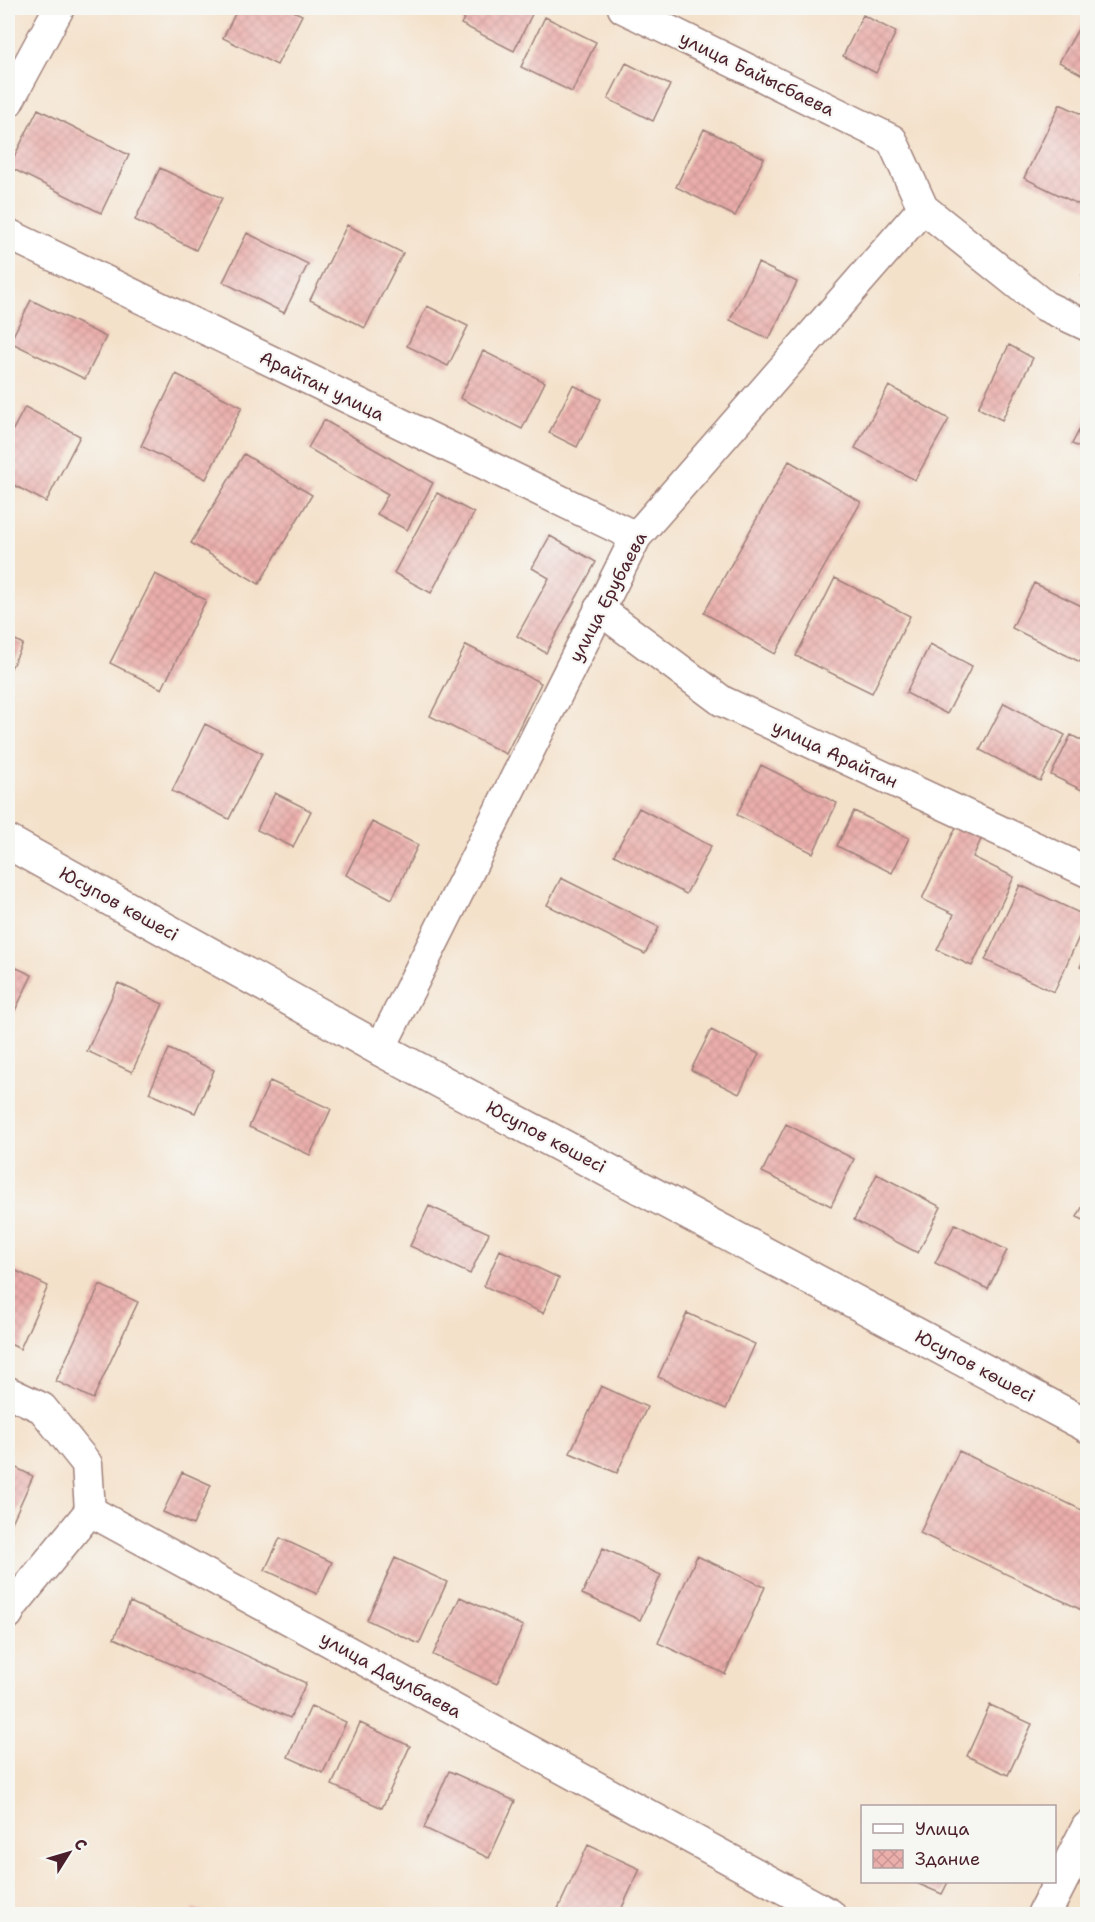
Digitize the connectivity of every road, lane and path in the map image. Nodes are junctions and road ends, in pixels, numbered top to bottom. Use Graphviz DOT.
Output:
graph roads {
  1 [pos="59,8"];
  2 [pos="623,8"];
  3 [pos="8,102"];
  4 [pos="923,208"];
  5 [pos="8,234"];
  6 [pos="1088,326"];
  7 [pos="636,537"];
  8 [pos="599,609"];
  9 [pos="8,842"];
  10 [pos="1088,872"];
  11 [pos="380,1049"];
  12 [pos="8,1392"];
  13 [pos="1088,1426"];
  14 [pos="90,1511"];
  15 [pos="8,1614"];
  16 [pos="1088,1828"];
  17 [pos="830,1914"];
  18 [pos="1044,1914"];
  1 -- 3 [label="street"];
  2 -- 4 [label="street, улица Байысбаева"];
  4 -- 6 [label="street"];
  4 -- 7 [label="street, улица Ерубаева"];
  5 -- 7 [label="street, Арайтан улица"];
  7 -- 8 [label="street, улица Ерубаева"];
  8 -- 10 [label="street, улица Арайтан"];
  8 -- 11 [label="street, улица Ерубаева"];
  9 -- 11 [label="street, Юсупов көшесі"];
  11 -- 13 [label="street, Юсупов көшесі"];
  12 -- 14 [label="street"];
  14 -- 15 [label="street"];
  14 -- 17 [label="street, улица Даулбаева"];
  16 -- 18 [label="street"];
}
